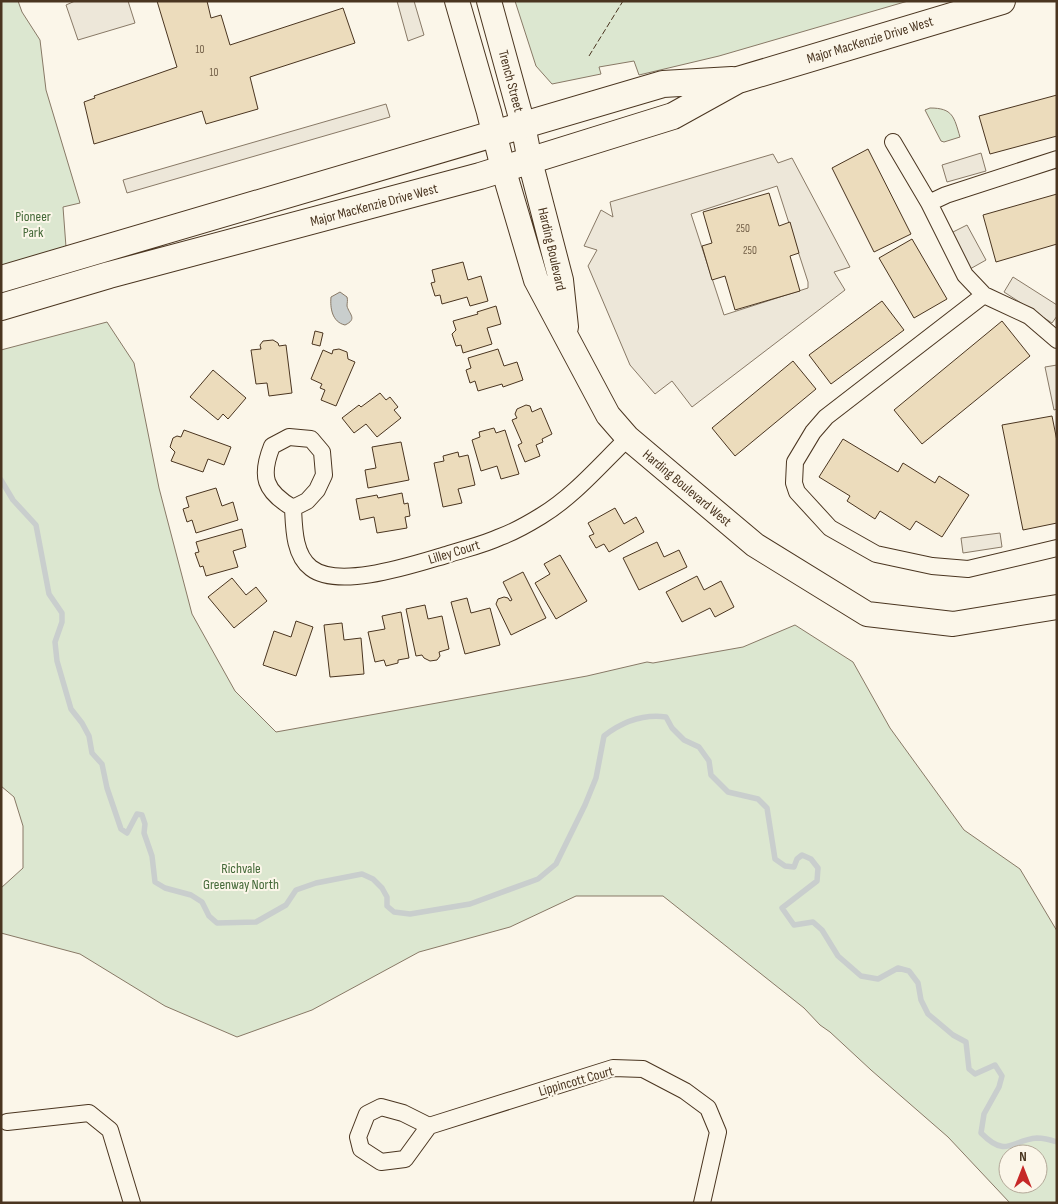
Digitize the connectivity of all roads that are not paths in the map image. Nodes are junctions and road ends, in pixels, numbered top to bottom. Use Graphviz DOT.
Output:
graph roads {
  1 [pos="457,1"];
  2 [pos="489,1"];
  3 [pos="1002,1"];
  4 [pos="738,80"];
  5 [pos="523,125"];
  6 [pos="495,134"];
  7 [pos="893,142"];
  8 [pos="1057,160"];
  9 [pos="530,161"];
  10 [pos="503,168"];
  11 [pos="929,203"];
  12 [pos="1,279"];
  13 [pos="984,296"];
  14 [pos="1,307"];
  15 [pos="568,338"];
  16 [pos="1057,340"];
  17 [pos="628,438"];
  18 [pos="293,508"];
  19 [pos="1057,548"];
  20 [pos="1057,607"];
  21 [pos="7,1122"];
  22 [pos="429,1126"];
  23 [pos="132,1203"];
  24 [pos="702,1203"];
  1 -- 6 [label="street, Trench Street"];
  2 -- 5 [label="street, Trench Street"];
  3 -- 4 [label="main road, Major MacKenzie Drive West"];
  4 -- 5 [label="main road, Major MacKenzie Drive West"];
  4 -- 9 [label="main road, Major MacKenzie Drive West"];
  5 -- 6 [label="main road, Major MacKenzie Drive West"];
  5 -- 9 [label="street, Trench Street"];
  6 -- 10 [label="street, Harding Boulevard West"];
  6 -- 12 [label="main road, Major MacKenzie Drive West"];
  7 -- 11 [label="street"];
  8 -- 11 [label="street"];
  9 -- 10 [label="main road, Major MacKenzie Drive West"];
  9 -- 15 [label="street, Harding Boulevard"];
  10 -- 14 [label="main road, Major MacKenzie Drive West"];
  10 -- 15 [label="street, Harding Boulevard West"];
  11 -- 13 [label="street"];
  13 -- 16 [label="street"];
  13 -- 19 [label="street"];
  15 -- 17 [label="street, Harding Boulevard West"];
  17 -- 18 [label="street, Lilley Court"];
  17 -- 20 [label="street, Harding Boulevard West"];
  21 -- 23 [label="street"];
  22 -- 24 [label="street, Lippincott Court"];
}
